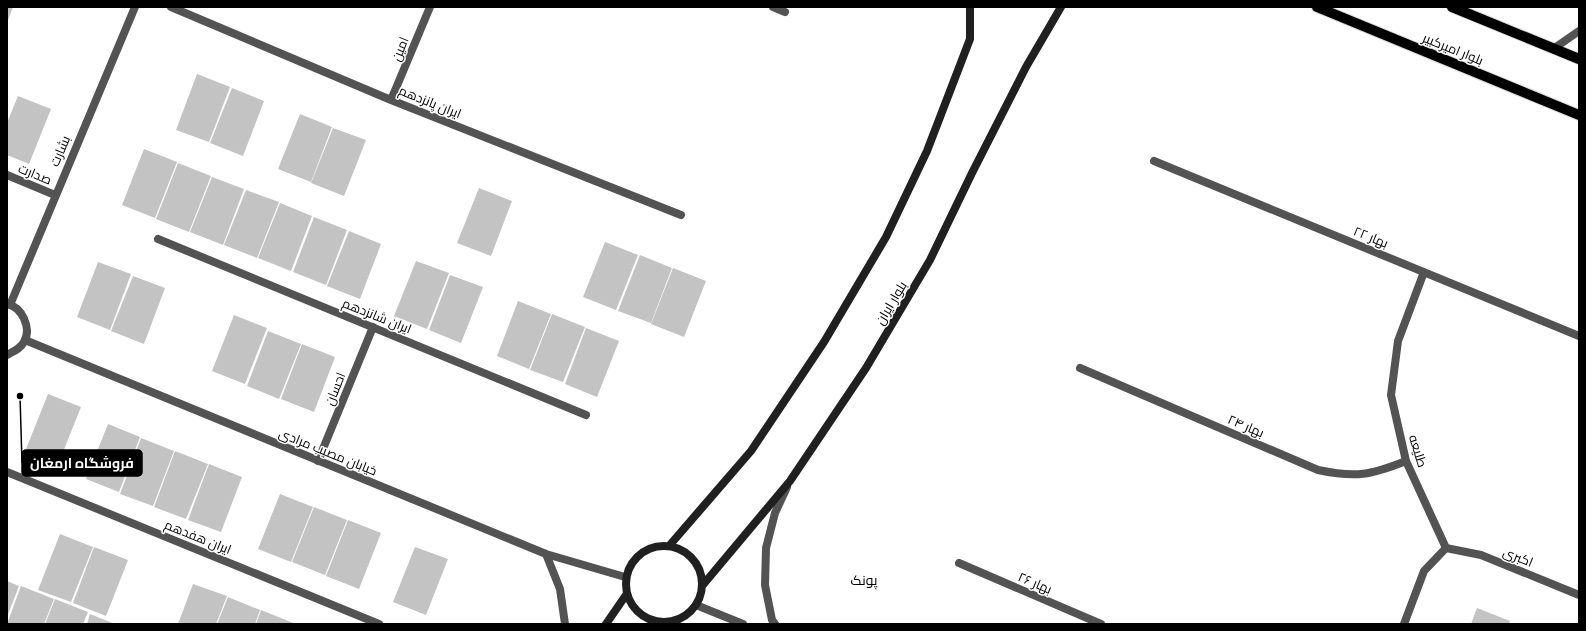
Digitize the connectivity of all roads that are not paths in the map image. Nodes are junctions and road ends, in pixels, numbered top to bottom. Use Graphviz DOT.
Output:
graph roads {
  1 [pos="134,7"];
  2 [pos="171,7"];
  3 [pos="430,7"];
  4 [pos="774,7"];
  5 [pos="970,7"];
  6 [pos="1061,7"];
  7 [pos="1317,7"];
  8 [pos="1452,7"];
  9 [pos="785,12"];
  10 [pos="1579,31"];
  11 [pos="1553,48"];
  12 [pos="1579,59"];
  13 [pos="391,100"];
  14 [pos="1579,115"];
  15 [pos="1154,161"];
  16 [pos="7,176"];
  17 [pos="55,195"];
  18 [pos="681,215"];
  19 [pos="158,239"];
  20 [pos="1424,272"];
  21 [pos="8,305"];
  22 [pos="373,327"];
  23 [pos="1579,336"];
  24 [pos="25,340"];
  25 [pos="7,355"];
  26 [pos="1080,368"];
  27 [pos="586,415"];
  28 [pos="318,461"];
  29 [pos="1406,461"];
  30 [pos="7,472"];
  31 [pos="790,481"];
  32 [pos="669,546"];
  33 [pos="1446,548"];
  34 [pos="546,554"];
  35 [pos="960,563"];
  36 [pos="626,577"];
  37 [pos="702,586"];
  38 [pos="626,595"];
  39 [pos="1579,595"];
  40 [pos="696,605"];
  41 [pos="674,622"];
  42 [pos="379,624"];
  43 [pos="565,624"];
  44 [pos="606,624"];
  45 [pos="743,624"];
  46 [pos="776,624"];
  47 [pos="1101,624"];
  48 [pos="1404,624"];
  1 -- 17 [label="street, بشارت"];
  2 -- 13 [label="street, ایران پانزدهم"];
  3 -- 13 [label="street, امین"];
  4 -- 9 [label="street"];
  5 -- 32 [label="main road"];
  6 -- 31 [label="main road, بلوار ایران"];
  7 -- 14 [label="main road, بلوار امیرکبیر"];
  8 -- 11 [label="main road"];
  10 -- 11 [label="street"];
  11 -- 12 [label="main road"];
  13 -- 18 [label="street, ایران پانزدهم"];
  15 -- 20 [label="street, بهار ۲۲"];
  16 -- 17 [label="street, صدارت"];
  17 -- 21 [label="street, بشارت"];
  19 -- 22 [label="street, ایران شانزدهم"];
  20 -- 23 [label="street, بهار ۲۲"];
  20 -- 29 [label="street, طلیعه"];
  21 -- 24 [label="street"];
  22 -- 27 [label="street, ایران شانزدهم"];
  22 -- 28 [label="street, احسان"];
  24 -- 25 [label="street"];
  24 -- 28 [label="street, خیابان مصیب مرادی"];
  26 -- 29 [label="street, بهار ۲۴"];
  28 -- 34 [label="street, خیابان مصیب مرادی"];
  29 -- 33 [label="street, طلیعه"];
  30 -- 42 [label="street, ایران هفدهم"];
  31 -- 37 [label="main road, بلوار ایران"];
  31 -- 46 [label="street"];
  32 -- 36 [label="main road"];
  32 -- 37 [label="main road"];
  33 -- 39 [label="street, اکبری"];
  33 -- 48 [label="street"];
  34 -- 36 [label="street, خیابان مصیب مرادی"];
  34 -- 43 [label="street"];
  35 -- 47 [label="street, بهار ۲۶"];
  36 -- 38 [label="main road"];
  37 -- 40 [label="main road"];
  38 -- 41 [label="main road"];
  38 -- 44 [label="main road"];
  40 -- 41 [label="main road"];
  40 -- 45 [label="street"];
}
